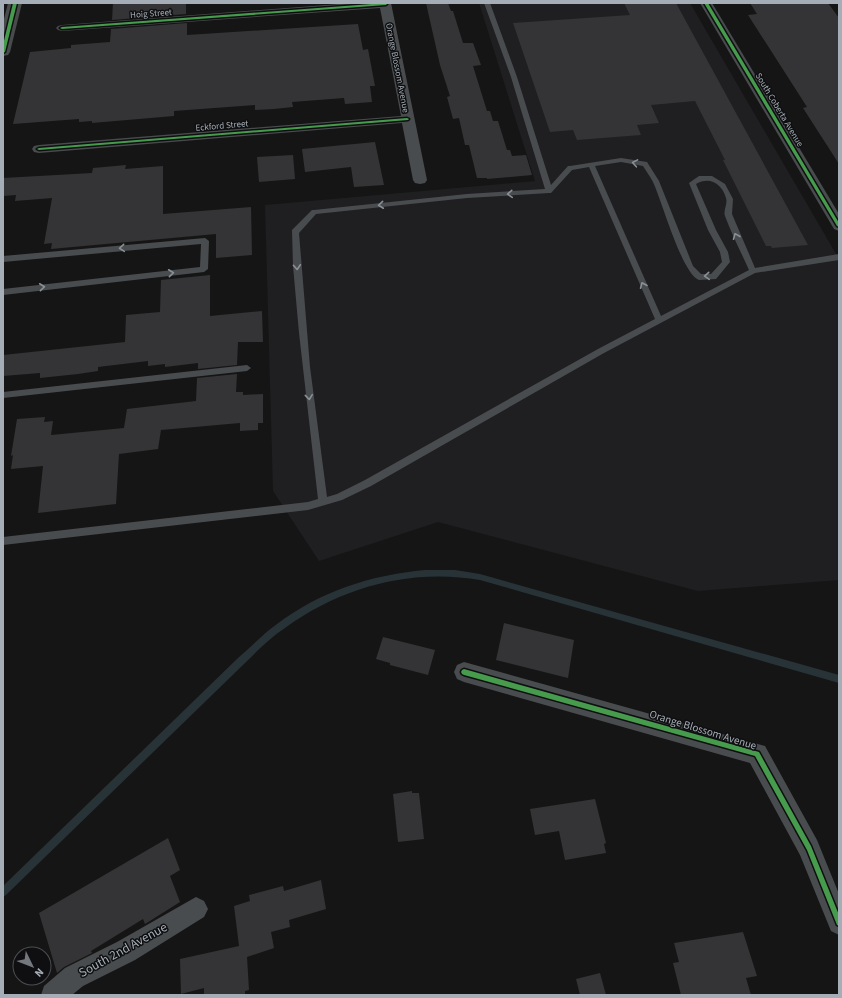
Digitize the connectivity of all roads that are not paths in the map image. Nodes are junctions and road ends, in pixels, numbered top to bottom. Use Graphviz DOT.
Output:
graph roads {
  1 [pos="14,3"];
  2 [pos="385,3"];
  3 [pos="487,3"];
  4 [pos="706,3"];
  5 [pos="62,28"];
  6 [pos="3,52"];
  7 [pos="407,118"];
  8 [pos="39,149"];
  9 [pos="592,165"];
  10 [pos="420,180"];
  11 [pos="549,191"];
  12 [pos="839,226"];
  13 [pos="839,257"];
  14 [pos="3,259"];
  15 [pos="753,271"];
  16 [pos="3,292"];
  17 [pos="659,320"];
  18 [pos="247,368"];
  19 [pos="3,395"];
  20 [pos="323,502"];
  21 [pos="3,542"];
  22 [pos="464,672"];
  23 [pos="196,909"];
  24 [pos="839,923"];
  25 [pos="53,995"];
  1 -- 6 [label="main road"];
  2 -- 5 [label="street, Hoig Street"];
  2 -- 7 [label="street, Orange Blossom Avenue"];
  3 -- 11 [label="lane"];
  4 -- 12 [label="street, South Coberta Avenue"];
  7 -- 8 [label="street, Eckford Street"];
  7 -- 10 [label="street, Orange Blossom Avenue"];
  9 -- 11 [label="lane"];
  15 -- 9 [label="lane, one-way"];
  17 -- 9 [label="lane, one-way"];
  11 -- 20 [label="lane, one-way"];
  13 -- 15 [label="lane"];
  16 -- 14 [label="lane, one-way"];
  15 -- 17 [label="lane"];
  17 -- 20 [label="lane"];
  18 -- 19 [label="lane"];
  20 -- 21 [label="lane"];
  22 -- 24 [label="street, Orange Blossom Avenue"];
  23 -- 25 [label="street, South 2nd Avenue"];
}
